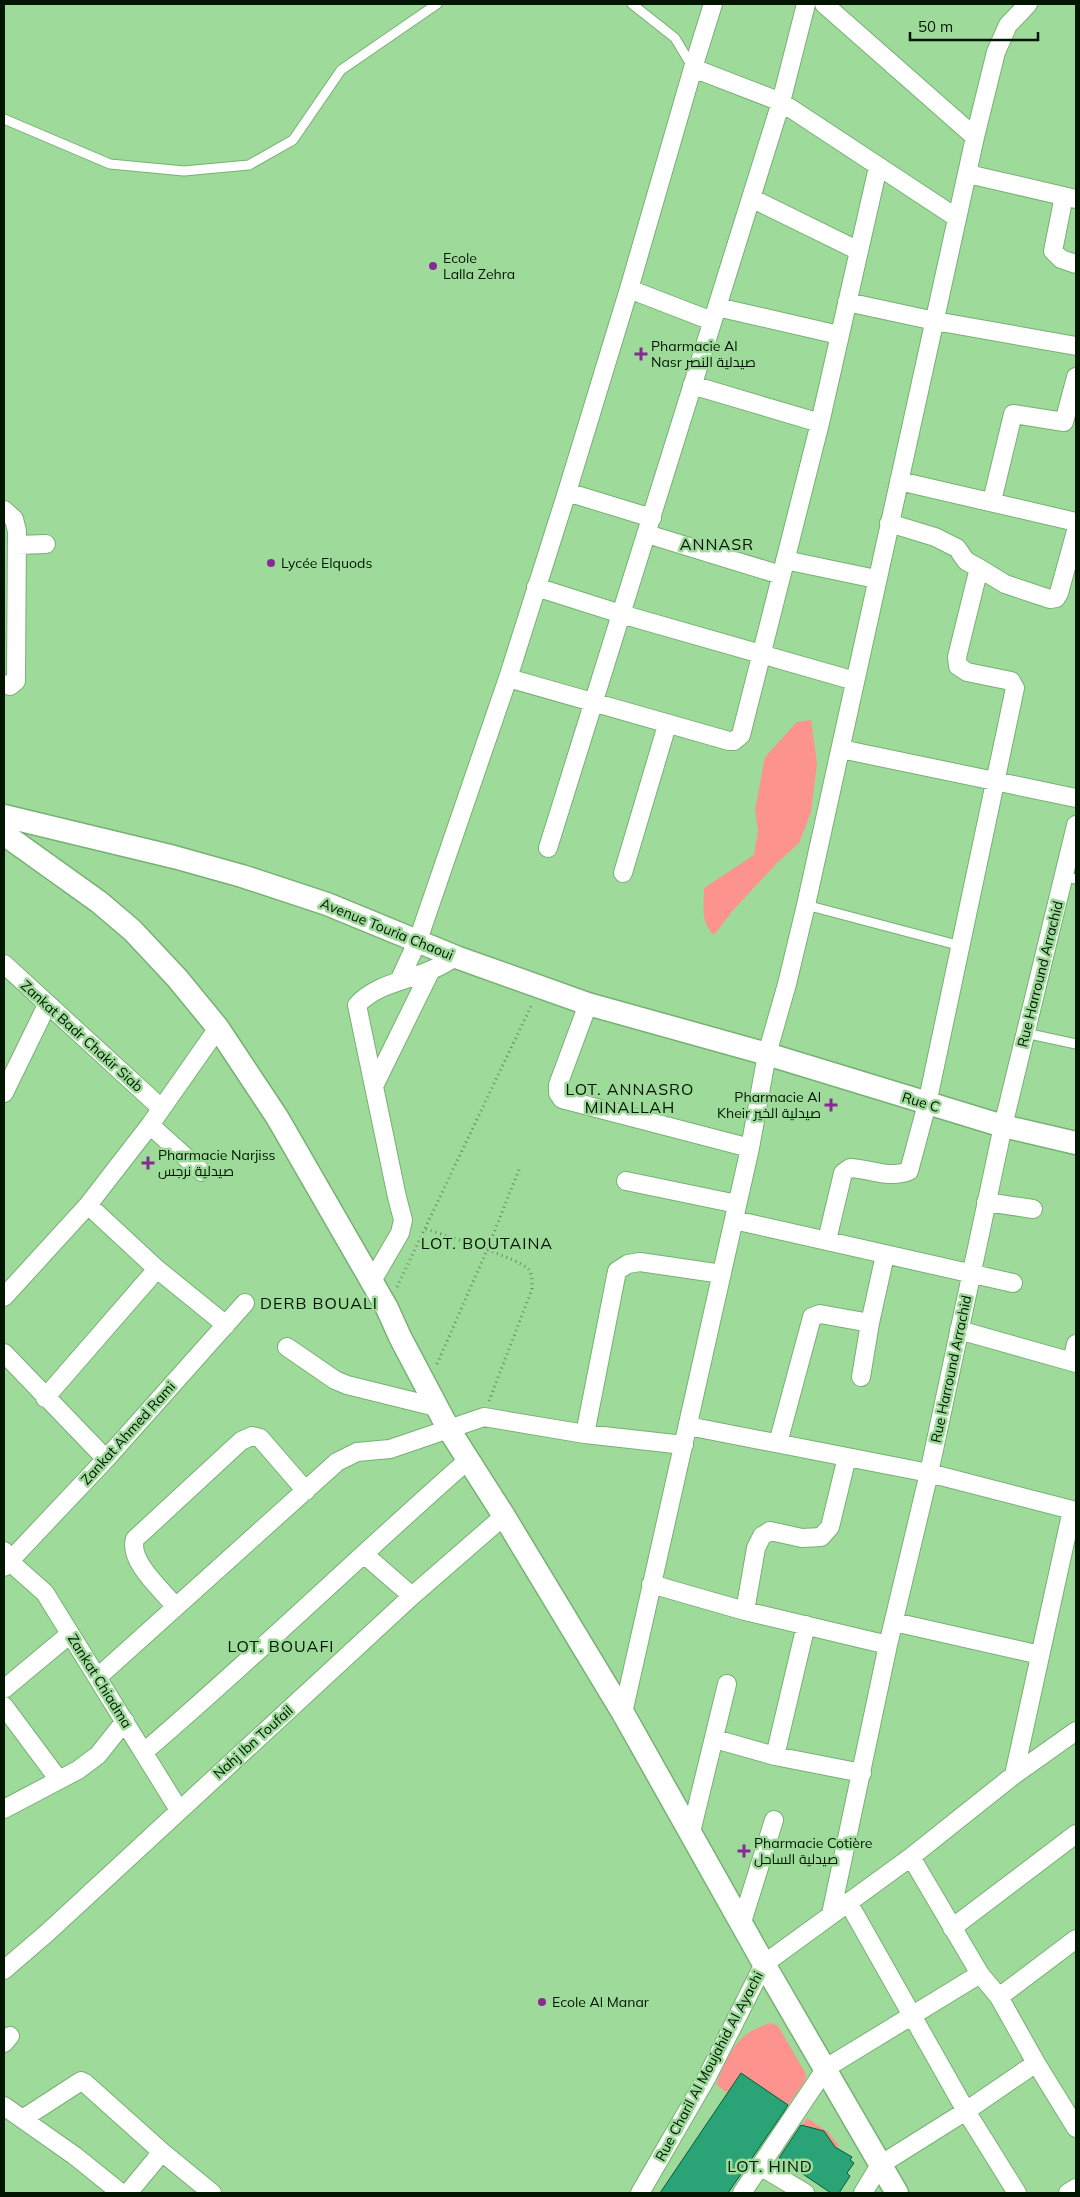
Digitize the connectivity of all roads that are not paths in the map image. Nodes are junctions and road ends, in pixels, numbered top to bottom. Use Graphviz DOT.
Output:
graph roads {
  1 [pos="437,4"];
  2 [pos="632,4"];
  3 [pos="713,4"];
  4 [pos="806,4"];
  5 [pos="824,4"];
  6 [pos="1028,4"];
  7 [pos="692,68"];
  8 [pos="781,102"];
  9 [pos="4,119"];
  10 [pos="975,137"];
  11 [pos="878,167"];
  12 [pos="968,174"];
  13 [pos="751,198"];
  14 [pos="1070,198"];
  15 [pos="957,218"];
  16 [pos="859,251"];
  17 [pos="1076,264"];
  18 [pos="629,289"];
  19 [pos="847,302"];
  20 [pos="714,314"];
  21 [pos="935,320"];
  22 [pos="839,335"];
  23 [pos="1076,346"];
  24 [pos="1076,377"];
  25 [pos="692,385"];
  26 [pos="820,423"];
  27 [pos="899,481"];
  28 [pos="567,492"];
  29 [pos="992,502"];
  30 [pos="4,510"];
  31 [pos="1076,522"];
  32 [pos="890,523"];
  33 [pos="649,526"];
  34 [pos="1076,531"];
  35 [pos="46,544"];
  36 [pos="17,545"];
  37 [pos="783,568"];
  38 [pos="978,568"];
  39 [pos="876,579"];
  40 [pos="536,587"];
  41 [pos="621,614"];
  42 [pos="761,655"];
  43 [pos="508,678"];
  44 [pos="855,681"];
  45 [pos="4,684"];
  46 [pos="593,704"];
  47 [pos="668,725"];
  48 [pos="841,749"];
  49 [pos="996,780"];
  50 [pos="1076,798"];
  51 [pos="4,816"];
  52 [pos="1076,826"];
  53 [pos="4,834"];
  54 [pos="548,848"];
  55 [pos="624,873"];
  56 [pos="1070,878"];
  57 [pos="806,905"];
  58 [pos="418,940"];
  59 [pos="961,946"];
  60 [pos="456,957"];
  61 [pos="4,964"];
  62 [pos="431,970"];
  63 [pos="400,979"];
  64 [pos="588,1004"];
  65 [pos="47,1005"];
  66 [pos="218,1028"];
  67 [pos="1025,1033"];
  68 [pos="1076,1044"];
  69 [pos="767,1054"];
  70 [pos="374,1086"];
  71 [pos="4,1093"];
  72 [pos="927,1104"];
  73 [pos="161,1108"];
  74 [pos="150,1125"];
  75 [pos="1003,1126"];
  76 [pos="1076,1143"];
  77 [pos="750,1148"];
  78 [pos="202,1172"];
  79 [pos="626,1181"];
  80 [pos="986,1202"];
  81 [pos="88,1205"];
  82 [pos="1033,1209"];
  83 [pos="736,1212"];
  84 [pos="827,1240"];
  85 [pos="886,1255"];
  86 [pos="157,1269"];
  87 [pos="971,1273"];
  88 [pos="722,1274"];
  89 [pos="372,1281"];
  90 [pos="1013,1283"];
  91 [pos="4,1297"];
  92 [pos="245,1303"];
  93 [pos="870,1322"];
  94 [pos="226,1326"];
  95 [pos="959,1330"];
  96 [pos="1076,1344"];
  97 [pos="287,1347"];
  98 [pos="4,1353"];
  99 [pos="1074,1363"];
  100 [pos="861,1377"];
  101 [pos="46,1398"];
  102 [pos="431,1398"];
  103 [pos="688,1426"];
  104 [pos="448,1428"];
  105 [pos="585,1434"];
  106 [pos="778,1443"];
  107 [pos="684,1445"];
  108 [pos="846,1457"];
  109 [pos="106,1459"];
  110 [pos="468,1460"];
  111 [pos="929,1473"];
  112 [pos="306,1491"];
  113 [pos="1074,1510"];
  114 [pos="504,1516"];
  115 [pos="365,1555"];
  116 [pos="6,1559"];
  117 [pos="651,1584"];
  118 [pos="412,1596"];
  119 [pos="176,1607"];
  120 [pos="745,1612"];
  121 [pos="894,1622"];
  122 [pos="806,1625"];
  123 [pos="70,1634"];
  124 [pos="888,1645"];
  125 [pos="1040,1655"];
  126 [pos="98,1677"];
  127 [pos="727,1684"];
  128 [pos="4,1689"];
  129 [pos="4,1706"];
  130 [pos="624,1713"];
  131 [pos="125,1720"];
  132 [pos="1076,1731"];
  133 [pos="715,1739"];
  134 [pos="144,1752"];
  135 [pos="775,1756"];
  136 [pos="862,1773"];
  137 [pos="1014,1775"];
  138 [pos="59,1780"];
  139 [pos="5,1805"];
  140 [pos="179,1810"];
  141 [pos="774,1820"];
  142 [pos="691,1832"];
  143 [pos="1076,1834"];
  144 [pos="911,1857"];
  145 [pos="848,1902"];
  146 [pos="831,1914"];
  147 [pos="742,1922"];
  148 [pos="952,1928"];
  149 [pos="1076,1940"];
  150 [pos="764,1964"];
  151 [pos="4,1970"];
  152 [pos="980,1974"];
  153 [pos="999,1998"];
  154 [pos="911,2015"];
  155 [pos="1036,2063"];
  156 [pos="826,2068"];
  157 [pos="4,2106"];
  158 [pos="966,2111"];
  159 [pos="24,2118"];
  160 [pos="1076,2128"];
  161 [pos="162,2152"];
  162 [pos="880,2165"];
  163 [pos="760,2166"];
  164 [pos="1076,2188"];
  165 [pos="1014,2192"];
  166 [pos="121,2193"];
  167 [pos="128,2193"];
  168 [pos="212,2193"];
  169 [pos="640,2193"];
  170 [pos="742,2193"];
  171 [pos="805,2193"];
  172 [pos="863,2193"];
  173 [pos="898,2193"];
  174 [pos="1068,2193"];
  1 -- 9 [label="lane"];
  2 -- 7 [label="lane"];
  3 -- 7 [label="street"];
  4 -- 8 [label="street"];
  5 -- 10 [label="street"];
  6 -- 10 [label="street"];
  7 -- 8 [label="street"];
  7 -- 18 [label="street"];
  8 -- 11 [label="street"];
  8 -- 13 [label="street"];
  10 -- 12 [label="street"];
  11 -- 15 [label="street"];
  11 -- 16 [label="street"];
  12 -- 14 [label="street"];
  12 -- 15 [label="street"];
  13 -- 16 [label="street"];
  13 -- 20 [label="street"];
  14 -- 17 [label="street"];
  15 -- 21 [label="street"];
  16 -- 19 [label="street"];
  18 -- 20 [label="street"];
  18 -- 28 [label="street"];
  19 -- 21 [label="street"];
  19 -- 22 [label="street"];
  20 -- 22 [label="street"];
  20 -- 25 [label="street"];
  21 -- 23 [label="street"];
  21 -- 27 [label="street"];
  22 -- 26 [label="street"];
  24 -- 29 [label="street"];
  25 -- 26 [label="street"];
  25 -- 33 [label="street"];
  26 -- 37 [label="street"];
  27 -- 29 [label="street"];
  27 -- 32 [label="street"];
  28 -- 33 [label="street"];
  28 -- 40 [label="street"];
  29 -- 31 [label="street"];
  30 -- 36 [label="street"];
  32 -- 38 [label="street"];
  32 -- 39 [label="street"];
  33 -- 37 [label="street"];
  33 -- 41 [label="street"];
  34 -- 38 [label="street"];
  35 -- 36 [label="street"];
  36 -- 45 [label="street"];
  37 -- 39 [label="street"];
  37 -- 42 [label="street"];
  38 -- 49 [label="street"];
  39 -- 44 [label="street"];
  40 -- 41 [label="street"];
  40 -- 43 [label="street"];
  41 -- 42 [label="street"];
  41 -- 46 [label="street"];
  42 -- 44 [label="street"];
  42 -- 47 [label="street"];
  43 -- 46 [label="street"];
  43 -- 58 [label="street"];
  44 -- 48 [label="street"];
  46 -- 47 [label="street"];
  46 -- 54 [label="street"];
  47 -- 55 [label="street"];
  48 -- 49 [label="street"];
  48 -- 57 [label="street"];
  49 -- 50 [label="street"];
  49 -- 59 [label="street"];
  51 -- 58 [label="street, Avenue Touria Chaoui"];
  52 -- 56 [label="street, Rue Harround Arrachid"];
  53 -- 66 [label="street"];
  56 -- 67 [label="street, Rue Harround Arrachid"];
  57 -- 59 [label="lane"];
  57 -- 69 [label="street"];
  58 -- 60 [label="street, Avenue Touria Chaoui"];
  58 -- 63 [label="street"];
  59 -- 72 [label="street"];
  60 -- 62 [label="street"];
  60 -- 64 [label="street, Avenue Touria Chaoui"];
  61 -- 65 [label="street, Zankat Badr Chakir Siab"];
  62 -- 63 [label="street"];
  62 -- 70 [label="street"];
  63 -- 70 [label="street"];
  64 -- 69 [label="street, Avenue Touria Chaoui"];
  64 -- 77 [label="street"];
  65 -- 71 [label="street"];
  65 -- 73 [label="street, Zankat Badr Chakir Siab"];
  66 -- 73 [label="street"];
  66 -- 89 [label="street"];
  67 -- 68 [label="lane"];
  67 -- 75 [label="street, Rue Harround Arrachid"];
  69 -- 72 [label="street, Rue C"];
  69 -- 77 [label="street"];
  70 -- 89 [label="street"];
  72 -- 75 [label="street, Rue C"];
  72 -- 84 [label="street"];
  73 -- 74 [label="street"];
  74 -- 78 [label="street"];
  74 -- 81 [label="street"];
  75 -- 76 [label="street, Rue C"];
  75 -- 80 [label="street, Rue Harround Arrachid"];
  77 -- 83 [label="street"];
  79 -- 83 [label="street"];
  80 -- 82 [label="street"];
  80 -- 87 [label="street, Rue Harround Arrachid"];
  81 -- 86 [label="street"];
  81 -- 91 [label="street"];
  83 -- 84 [label="street"];
  83 -- 88 [label="street"];
  84 -- 85 [label="street"];
  85 -- 87 [label="street"];
  85 -- 93 [label="street"];
  86 -- 94 [label="street"];
  86 -- 101 [label="street"];
  87 -- 90 [label="street"];
  87 -- 95 [label="street, Rue Harround Arrachid"];
  88 -- 103 [label="street"];
  88 -- 105 [label="street"];
  89 -- 102 [label="street"];
  92 -- 94 [label="street, Zankat Ahmed Rami"];
  93 -- 100 [label="street"];
  93 -- 106 [label="street"];
  94 -- 109 [label="street, Zankat Ahmed Rami"];
  95 -- 99 [label="street"];
  95 -- 111 [label="street, Rue Harround Arrachid"];
  96 -- 99 [label="street"];
  97 -- 102 [label="street"];
  98 -- 101 [label="street"];
  101 -- 109 [label="street"];
  102 -- 104 [label="street"];
  103 -- 106 [label="street"];
  103 -- 107 [label="street"];
  104 -- 105 [label="street"];
  104 -- 110 [label="street"];
  104 -- 112 [label="street"];
  105 -- 107 [label="street"];
  106 -- 108 [label="street"];
  107 -- 117 [label="street"];
  108 -- 111 [label="street"];
  108 -- 120 [label="street"];
  109 -- 116 [label="street, Zankat Ahmed Rami"];
  110 -- 114 [label="street"];
  110 -- 115 [label="street"];
  111 -- 113 [label="street"];
  111 -- 121 [label="street, Rue Harround Arrachid"];
  112 -- 119 [label="street"];
  112 -- 119 [label="street"];
  113 -- 125 [label="street"];
  114 -- 118 [label="street, Nahj Ibn Toufail"];
  114 -- 130 [label="street"];
  115 -- 118 [label="street"];
  115 -- 134 [label="street"];
  116 -- 123 [label="street, Zankat Chiadma"];
  117 -- 120 [label="street"];
  117 -- 130 [label="street"];
  118 -- 140 [label="street, Nahj Ibn Toufail"];
  119 -- 126 [label="street"];
  120 -- 122 [label="street"];
  121 -- 124 [label="street, Rue Harround Arrachid"];
  121 -- 125 [label="street"];
  122 -- 124 [label="street"];
  122 -- 135 [label="street"];
  123 -- 126 [label="street, Zankat Chiadma"];
  123 -- 128 [label="street"];
  124 -- 136 [label="street, Rue Harround Arrachid"];
  125 -- 137 [label="street"];
  126 -- 131 [label="street, Zankat Chiadma"];
  127 -- 133 [label="street"];
  129 -- 138 [label="street"];
  130 -- 142 [label="street"];
  131 -- 134 [label="street, Zankat Chiadma"];
  131 -- 138 [label="street"];
  132 -- 137 [label="street"];
  133 -- 135 [label="street"];
  133 -- 142 [label="street"];
  134 -- 140 [label="street, Zankat Chiadma"];
  135 -- 136 [label="street"];
  136 -- 146 [label="street, Rue Harround Arrachid"];
  137 -- 144 [label="street"];
  138 -- 139 [label="street"];
  140 -- 151 [label="street, Nahj Ibn Toufail"];
  141 -- 147 [label="street"];
  142 -- 147 [label="street"];
  143 -- 148 [label="street"];
  144 -- 145 [label="street"];
  144 -- 148 [label="street"];
  145 -- 146 [label="street"];
  145 -- 154 [label="street"];
  146 -- 150 [label="street"];
  147 -- 150 [label="street"];
  148 -- 152 [label="street"];
  149 -- 153 [label="street"];
  150 -- 156 [label="street"];
  150 -- 169 [label="street, Rue Charil Al Moujahid Al Ayachi"];
  152 -- 153 [label="street"];
  152 -- 154 [label="street"];
  153 -- 155 [label="street"];
  154 -- 156 [label="street"];
  154 -- 158 [label="street"];
  155 -- 158 [label="street"];
  155 -- 160 [label="street"];
  156 -- 162 [label="street"];
  156 -- 163 [label="street"];
  157 -- 159 [label="street"];
  158 -- 162 [label="street"];
  158 -- 165 [label="street"];
  159 -- 161 [label="street"];
  159 -- 166 [label="street"];
  161 -- 167 [label="street"];
  161 -- 168 [label="street"];
  162 -- 172 [label="street"];
  162 -- 173 [label="street"];
  163 -- 170 [label="street"];
  163 -- 171 [label="street"];
  164 -- 174 [label="street"];
}
